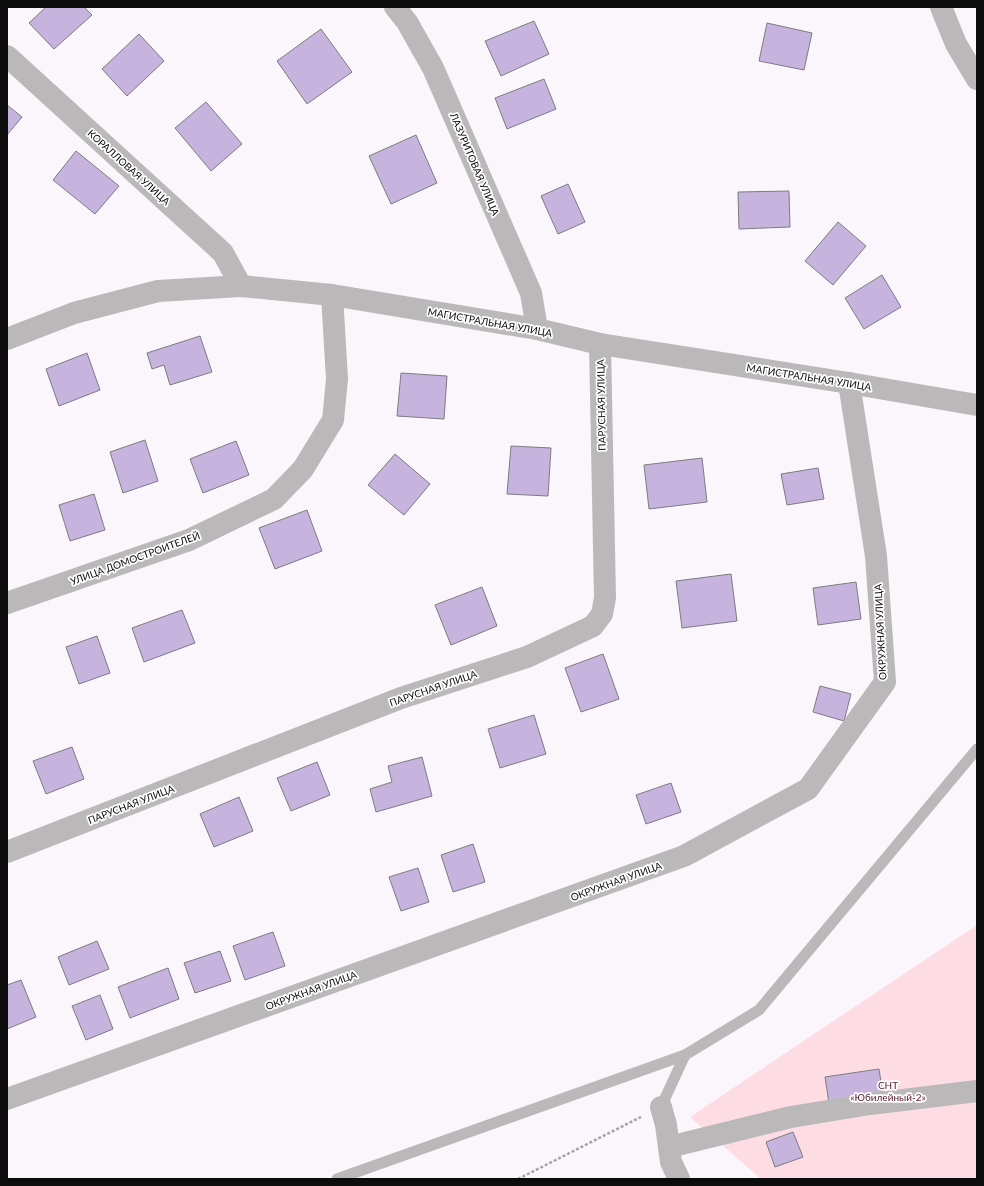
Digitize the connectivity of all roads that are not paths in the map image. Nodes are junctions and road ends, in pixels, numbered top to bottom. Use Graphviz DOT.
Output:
graph roads {
  1 [pos="396,7"];
  2 [pos="941,7"];
  3 [pos="7,56"];
  4 [pos="977,79"];
  5 [pos="241,286"];
  6 [pos="332,295"];
  7 [pos="537,329"];
  8 [pos="7,339"];
  9 [pos="600,344"];
  10 [pos="848,383"];
  11 [pos="977,405"];
  12 [pos="7,603"];
  13 [pos="977,749"];
  14 [pos="7,852"];
  15 [pos="685,1055"];
  16 [pos="977,1091"];
  17 [pos="7,1100"];
  18 [pos="661,1107"];
  19 [pos="669,1147"];
  20 [pos="337,1179"];
  21 [pos="679,1179"];
  1 -- 7 [label="street, ЛАЗУРИТОВАЯ УЛИЦА"];
  2 -- 4 [label="street"];
  3 -- 5 [label="street, КОРАЛЛОВАЯ УЛИЦА"];
  5 -- 6 [label="street, МАГИСТРАЛЬНАЯ УЛИЦА"];
  5 -- 8 [label="street, МАГИСТРАЛЬНАЯ УЛИЦА"];
  6 -- 7 [label="street, МАГИСТРАЛЬНАЯ УЛИЦА"];
  6 -- 12 [label="street, УЛИЦА ДОМОСТРОИТЕЛЕЙ"];
  7 -- 9 [label="street, МАГИСТРАЛЬНАЯ УЛИЦА"];
  9 -- 10 [label="street, МАГИСТРАЛЬНАЯ УЛИЦА"];
  9 -- 14 [label="street, ПАРУСНАЯ УЛИЦА"];
  10 -- 11 [label="street, МАГИСТРАЛЬНАЯ УЛИЦА"];
  10 -- 17 [label="street, ОКРУЖНАЯ УЛИЦА"];
  13 -- 15 [label="lane"];
  15 -- 18 [label="lane"];
  15 -- 20 [label="lane"];
  16 -- 19 [label="street"];
  18 -- 19 [label="street"];
  19 -- 21 [label="street"];
}
